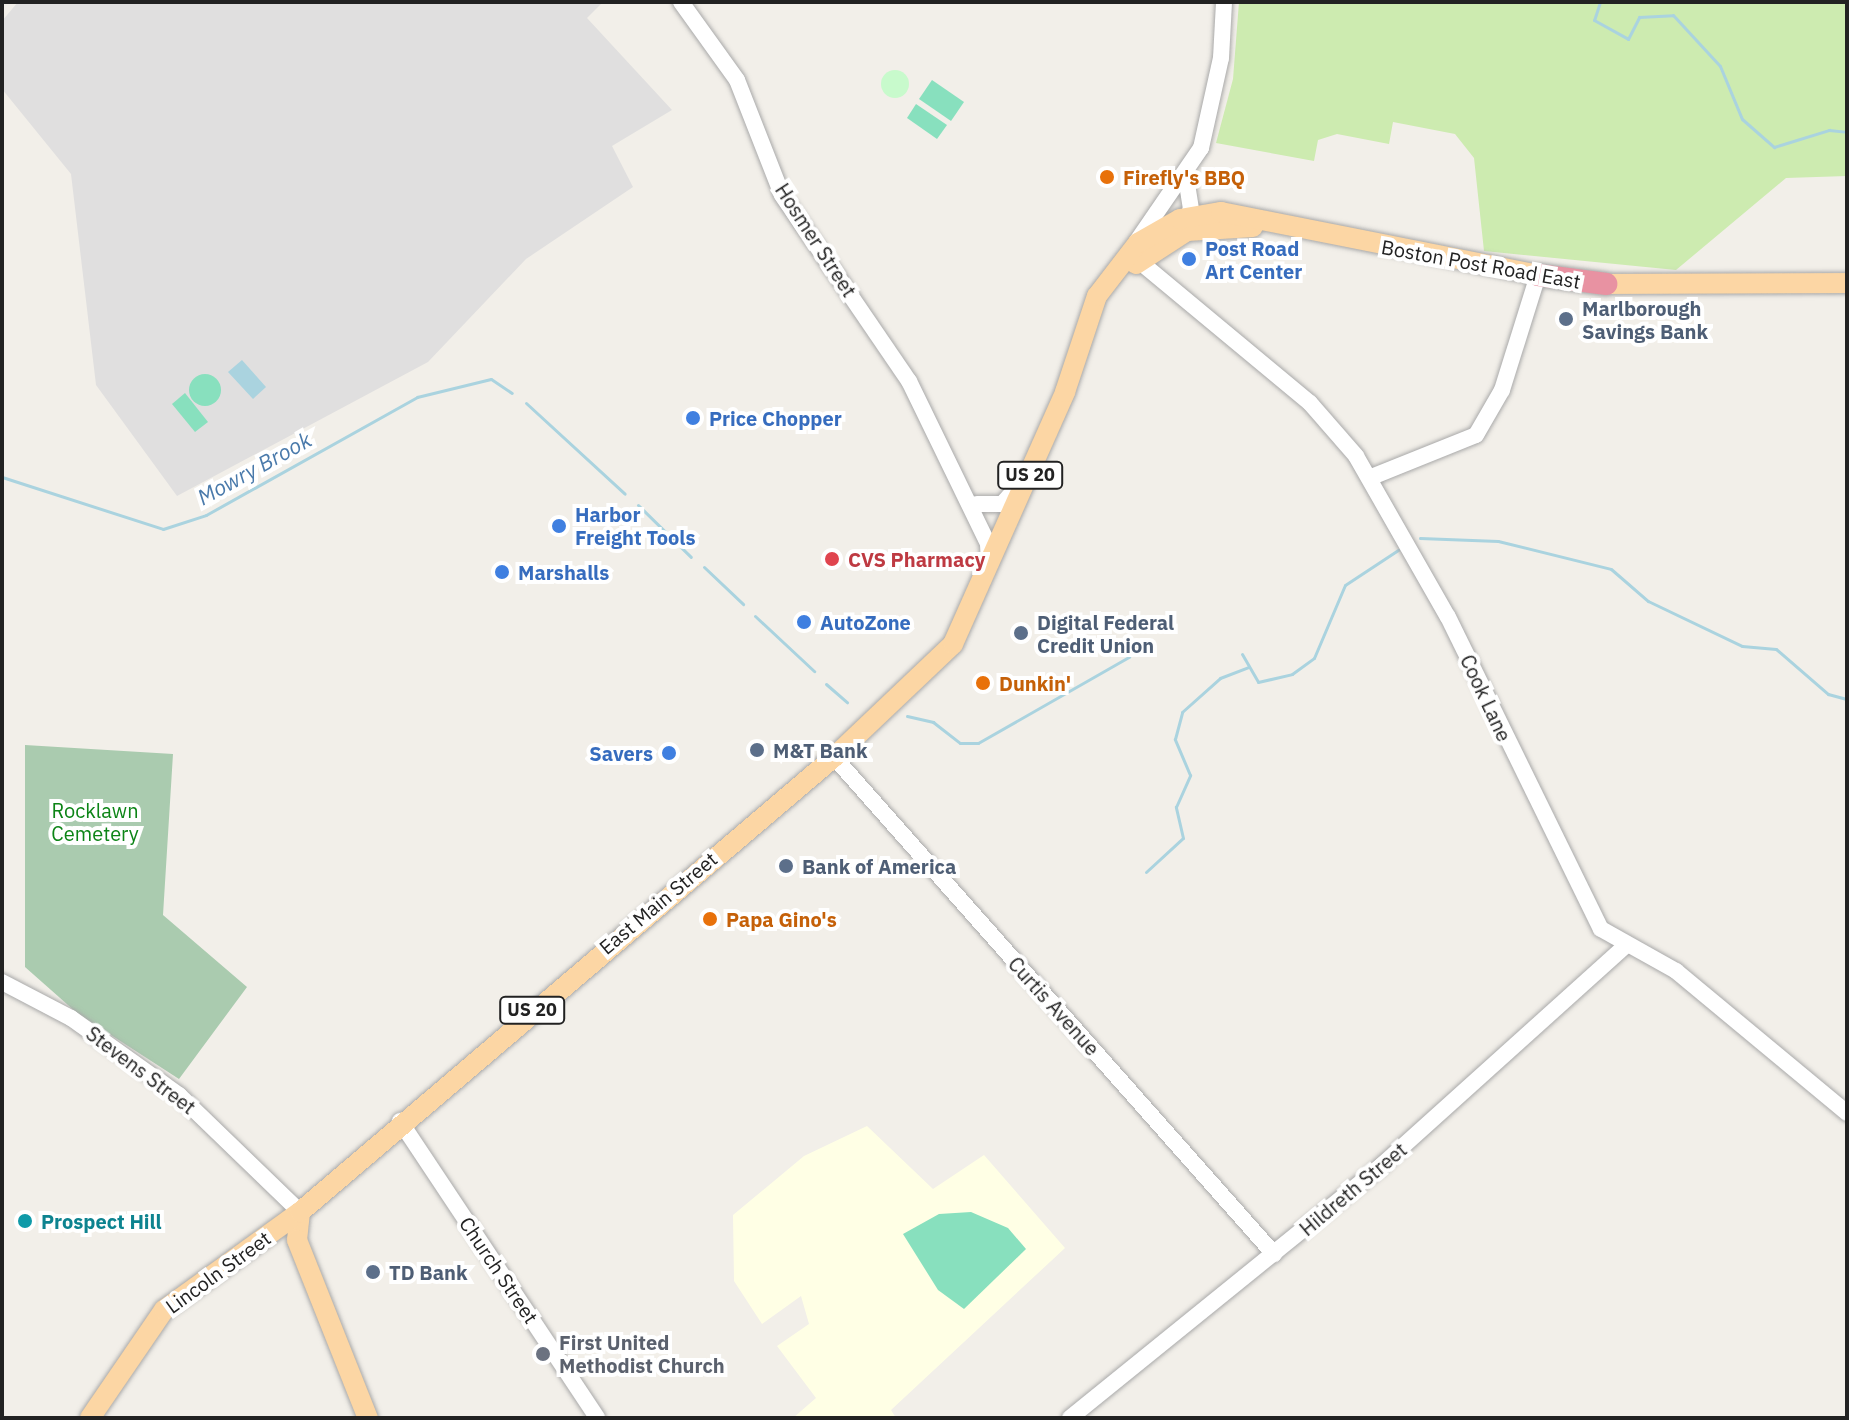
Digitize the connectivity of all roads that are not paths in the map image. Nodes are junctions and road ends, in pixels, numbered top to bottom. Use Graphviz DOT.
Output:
graph roads {
  1 [pos="681,2"];
  2 [pos="1224,2"];
  3 [pos="1186,178"];
  4 [pos="1174,194"];
  5 [pos="1186,224"];
  6 [pos="1131,259"];
  7 [pos="1538,275"];
  8 [pos="1847,283"];
  9 [pos="1606,284"];
  10 [pos="1035,464"];
  11 [pos="1369,478"];
  12 [pos="974,510"];
  13 [pos="1007,531"];
  14 [pos="987,579"];
  15 [pos="834,757"];
  16 [pos="1625,946"];
  17 [pos="2,982"];
  18 [pos="1847,1113"];
  19 [pos="400,1121"];
  20 [pos="300,1212"];
  21 [pos="1274,1254"];
  22 [pos="90,1418"];
  23 [pos="368,1418"];
  24 [pos="597,1418"];
  25 [pos="1070,1418"];
  1 -- 12 [label="street, Hosmer Street"];
  2 -- 3 [label="street"];
  3 -- 4 [label="street"];
  3 -- 5 [label="street"];
  4 -- 5 [label="street"];
  4 -- 6 [label="street"];
  5 -- 6 [label="main road, US 20"];
  5 -- 7 [label="main road, Boston Post Road East"];
  6 -- 10 [label="main road, East Main Street / US 20"];
  6 -- 11 [label="street, Cook Lane"];
  7 -- 9 [label="highway, Boston Post Road East"];
  7 -- 11 [label="street"];
  8 -- 9 [label="main road, Boston Post Road East"];
  10 -- 12 [label="street"];
  10 -- 13 [label="main road, East Main Street / US 20"];
  11 -- 16 [label="street, Cook Lane"];
  12 -- 13 [label="street, Hosmer Street"];
  12 -- 14 [label="street, Hosmer Street"];
  13 -- 14 [label="main road, East Main Street / US 20"];
  14 -- 15 [label="main road, East Main Street / US 20"];
  15 -- 19 [label="main road, East Main Street / US 20"];
  15 -- 21 [label="street, Curtis Avenue"];
  16 -- 18 [label="street, Cook Lane"];
  16 -- 21 [label="street, Hildreth Street"];
  17 -- 20 [label="street, Stevens Street"];
  19 -- 20 [label="main road, East Main Street / US 20"];
  19 -- 24 [label="street, Church Street"];
  20 -- 22 [label="main road, Lincoln Street"];
  20 -- 23 [label="main road"];
  21 -- 25 [label="street, Hildreth Street"];
}
